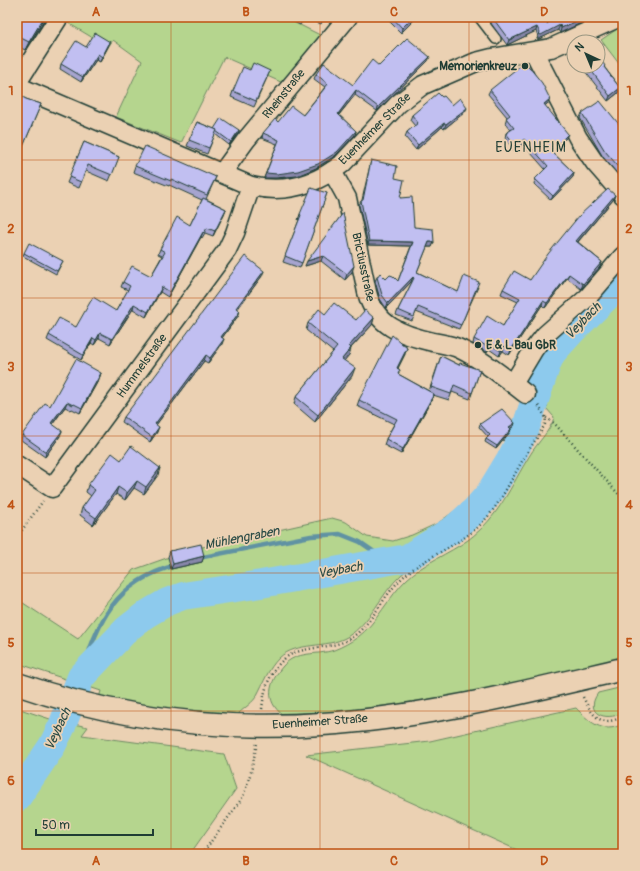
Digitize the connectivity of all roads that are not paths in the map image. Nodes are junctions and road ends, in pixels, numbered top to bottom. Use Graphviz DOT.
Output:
graph roads {
  1 [pos="59,17"];
  2 [pos="348,17"];
  3 [pos="479,17"];
  4 [pos="620,17"];
  5 [pos="496,39"];
  6 [pos="534,52"];
  7 [pos="17,83"];
  8 [pos="17,86"];
  9 [pos="332,172"];
  10 [pos="222,173"];
  11 [pos="251,186"];
  12 [pos="623,195"];
  13 [pos="623,256"];
  14 [pos="17,464"];
  15 [pos="623,669"];
  16 [pos="17,684"];
  1 -- 7 [label="street"];
  2 -- 10 [label="street, Rheinstraße"];
  3 -- 5 [label="lane"];
  4 -- 6 [label="street, Euenheimer Straße"];
  6 -- 9 [label="street, Euenheimer Straße"];
  6 -- 12 [label="street"];
  8 -- 10 [label="street, Euenheimer Straße"];
  9 -- 11 [label="street, Euenheimer Straße"];
  9 -- 13 [label="street, Brictiusstraße"];
  10 -- 11 [label="street, Euenheimer Straße"];
  11 -- 14 [label="street, Hummelstraße"];
  15 -- 16 [label="main road, Euenheimer Straße"];
}
